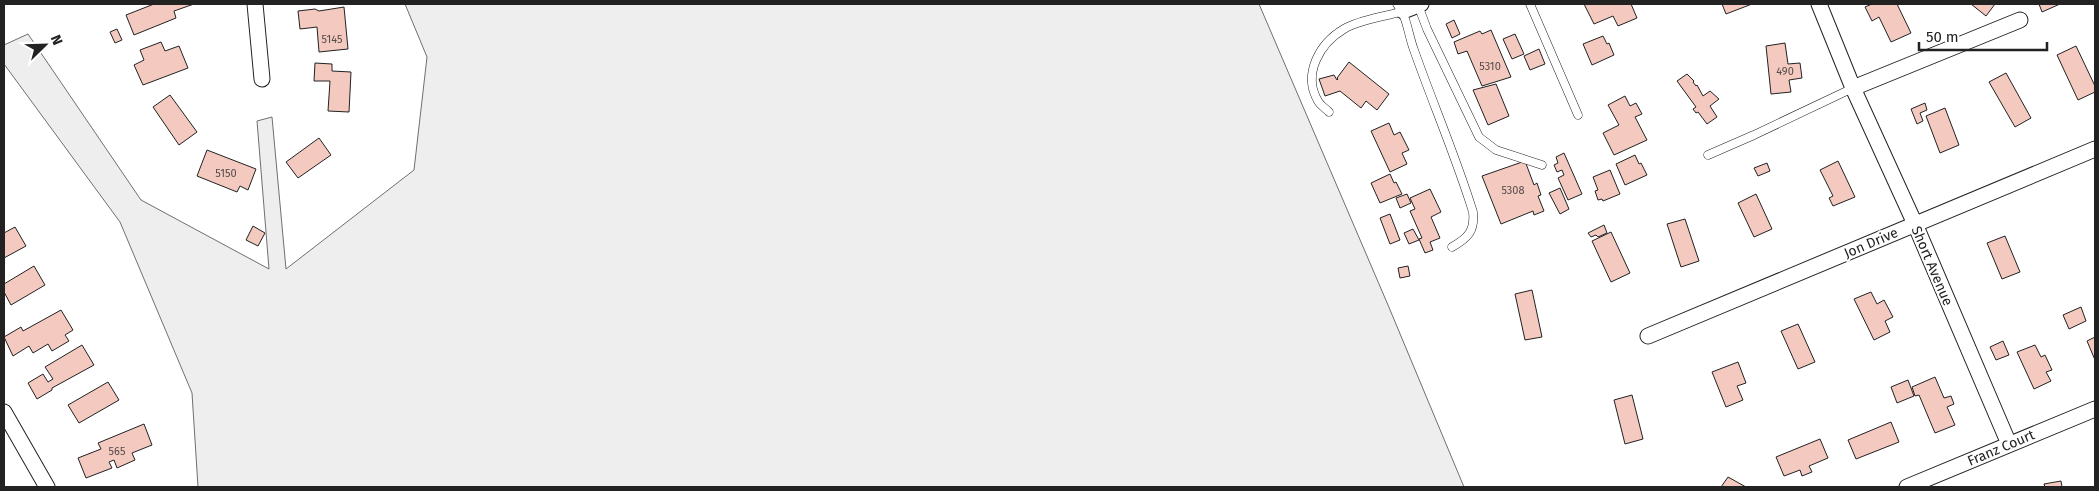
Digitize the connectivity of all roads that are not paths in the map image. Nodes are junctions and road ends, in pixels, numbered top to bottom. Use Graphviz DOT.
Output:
graph roads {
  1 [pos="255,4"];
  2 [pos="1420,4"];
  3 [pos="1530,4"];
  4 [pos="1818,4"];
  5 [pos="1400,8"];
  6 [pos="2020,20"];
  7 [pos="262,79"];
  8 [pos="1853,88"];
  9 [pos="1328,112"];
  10 [pos="1578,115"];
  11 [pos="2095,149"];
  12 [pos="1708,154"];
  13 [pos="1542,165"];
  14 [pos="1915,224"];
  15 [pos="1452,247"];
  16 [pos="1648,336"];
  17 [pos="2095,408"];
  18 [pos="4,412"];
  19 [pos="2009,444"];
  20 [pos="46,487"];
  21 [pos="1907,487"];
  1 -- 7 [label="street"];
  2 -- 5 [label="street"];
  2 -- 13 [label="lane"];
  3 -- 10 [label="lane"];
  4 -- 8 [label="street, Short Avenue"];
  5 -- 9 [label="lane"];
  5 -- 15 [label="lane"];
  6 -- 8 [label="street"];
  8 -- 12 [label="lane"];
  8 -- 14 [label="street, Short Avenue"];
  11 -- 14 [label="street, Jon Drive"];
  14 -- 16 [label="street, Jon Drive"];
  14 -- 19 [label="street, Short Avenue"];
  17 -- 19 [label="street, Franz Court"];
  18 -- 20 [label="street"];
  19 -- 21 [label="street, Franz Court"];
}
